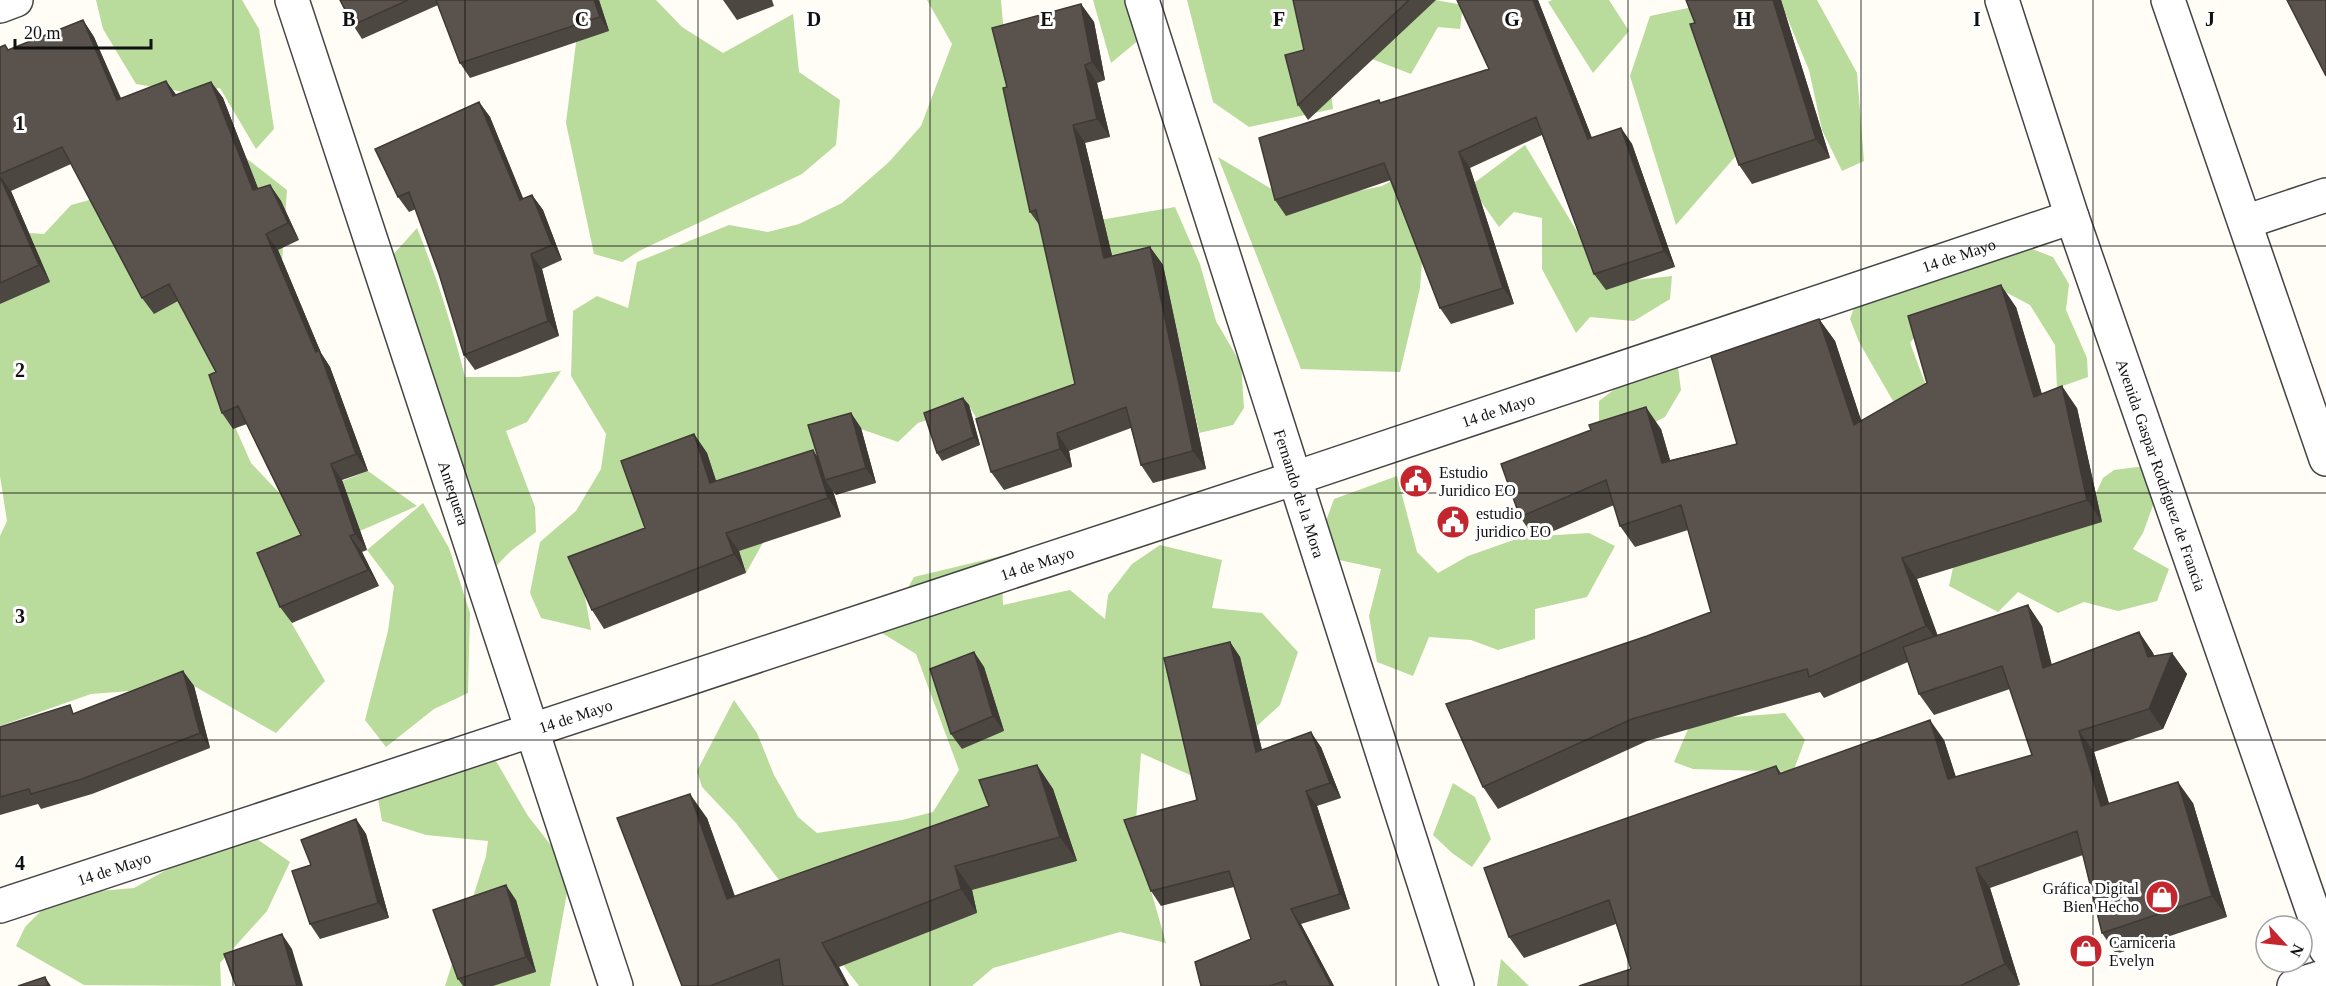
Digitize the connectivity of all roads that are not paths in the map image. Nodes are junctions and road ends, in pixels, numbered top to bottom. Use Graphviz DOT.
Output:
graph roads {
  1 [pos="16,0"];
  2 [pos="292,0"];
  3 [pos="1142,0"];
  4 [pos="2002,0"];
  5 [pos="2168,0"];
  6 [pos="0,6"];
  7 [pos="2326,195"];
  8 [pos="2072,217"];
  9 [pos="2245,222"];
  10 [pos="2326,459"];
  11 [pos="1295,478"];
  12 [pos="533,730"];
  13 [pos="0,906"];
  14 [pos="2326,949"];
  15 [pos="2326,976"];
  16 [pos="616,986"];
  17 [pos="1457,986"];
  18 [pos="2294,986"];
  1 -- 6 [label="street"];
  2 -- 12 [label="street, Antequera"];
  3 -- 11 [label="street, Fernando de la Mora"];
  4 -- 8 [label="street, Avenida Gaspar Rodríguez de Francia"];
  5 -- 9 [label="street"];
  7 -- 9 [label="street"];
  8 -- 11 [label="street, 14 de Mayo"];
  8 -- 14 [label="street, Avenida Gaspar Rodríguez de Francia"];
  9 -- 10 [label="street"];
  11 -- 12 [label="street, 14 de Mayo"];
  11 -- 17 [label="street, Fernando de la Mora"];
  12 -- 13 [label="street, 14 de Mayo"];
  12 -- 16 [label="street, Antequera"];
  15 -- 18 [label="street"];
}
